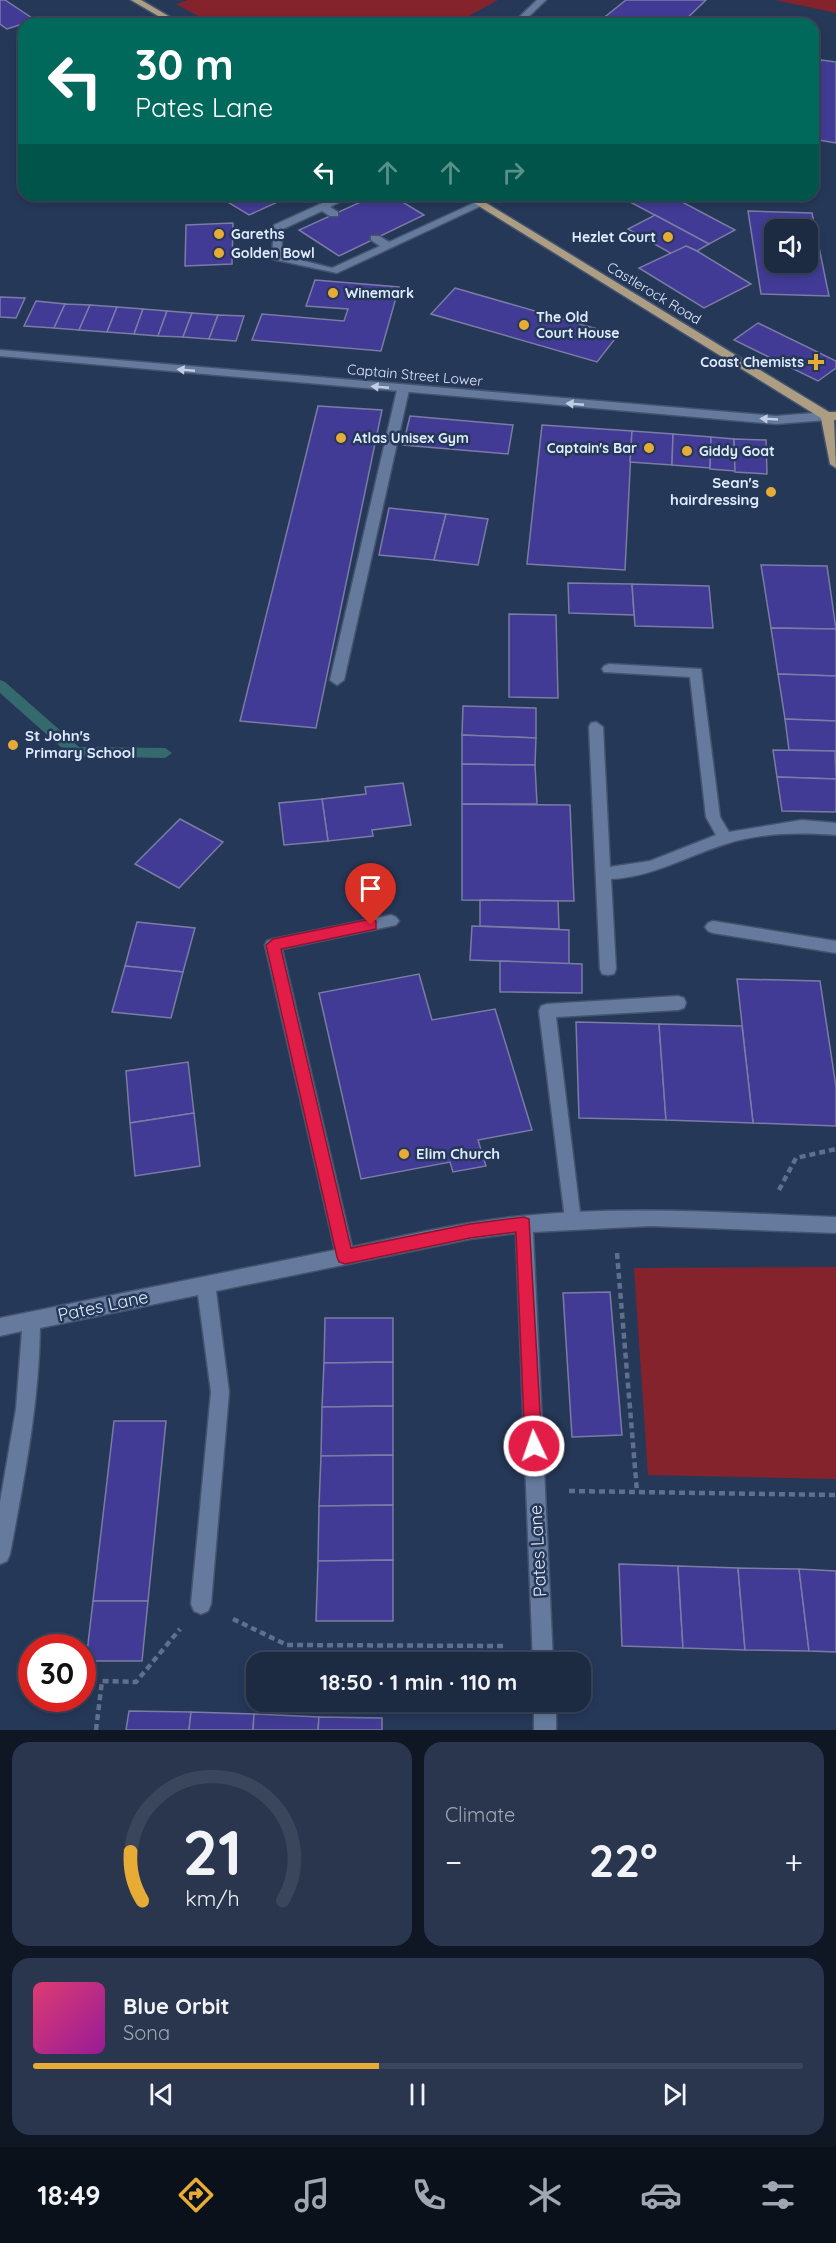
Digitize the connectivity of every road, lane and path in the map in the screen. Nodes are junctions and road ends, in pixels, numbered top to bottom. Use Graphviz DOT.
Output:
graph roads {
  1 [pos="135,0"];
  2 [pos="542,0"];
  3 [pos="167,18"];
  4 [pos="522,18"];
  5 [pos="335,201"];
  6 [pos="475,201"];
  7 [pos="480,204"];
  8 [pos="322,207"];
  9 [pos="334,214"];
  10 [pos="375,238"];
  11 [pos="388,246"];
  12 [pos="0,353"];
  13 [pos="404,390"];
  14 [pos="833,414"];
  15 [pos="836,464"];
  16 [pos="609,669"];
  17 [pos="337,680"];
  18 [pos="596,727"];
  19 [pos="836,829"];
  20 [pos="724,838"];
  21 [pos="602,873"];
  22 [pos="391,921"];
  23 [pos="713,927"];
  24 [pos="836,947"];
  25 [pos="608,969"];
  26 [pos="678,1003"];
  27 [pos="836,1149"];
  28 [pos="614,1219"];
  29 [pos="572,1221"];
  30 [pos="762,1222"];
  31 [pos="524,1224"];
  32 [pos="836,1226"];
  33 [pos="345,1257"];
  34 [pos="206,1285"];
  35 [pos="31,1321"];
  36 [pos="0,1327"];
  37 [pos="536,1490"];
  38 [pos="637,1492"];
  39 [pos="836,1495"];
  40 [pos="0,1554"];
  41 [pos="201,1604"];
  42 [pos="486,1652"];
  43 [pos="543,1652"];
  44 [pos="545,1712"];
  45 [pos="96,1730"];
  46 [pos="545,1730"];
  1 -- 3 [label="main road"];
  2 -- 4 [label="street"];
  5 -- 8 [label="street"];
  6 -- 7 [label="main road, Castlerock Road"];
  7 -- 11 [label="street"];
  7 -- 14 [label="main road, Castlerock Road"];
  8 -- 9 [label="street"];
  8 -- 11 [label="street"];
  10 -- 11 [label="street"];
  13 -- 12 [label="street, Captain Street Lower, one-way"];
  14 -- 13 [label="street, Captain Street Lower, one-way"];
  13 -- 17 [label="street"];
  14 -- 15 [label="main road"];
  16 -- 20 [label="street"];
  18 -- 21 [label="street"];
  19 -- 20 [label="street"];
  20 -- 21 [label="street"];
  21 -- 25 [label="street"];
  22 -- 33 [label="street"];
  23 -- 24 [label="street"];
  26 -- 29 [label="street"];
  27 -- 30 [label="path"];
  28 -- 29 [label="street, Pates Lane"];
  28 -- 30 [label="street, Pates Lane"];
  28 -- 38 [label="path"];
  29 -- 31 [label="street, Pates Lane"];
  30 -- 32 [label="street, Pates Lane"];
  31 -- 33 [label="street, Pates Lane"];
  31 -- 37 [label="street, Pates Lane"];
  33 -- 34 [label="street, Pates Lane"];
  34 -- 35 [label="street, Pates Lane"];
  34 -- 41 [label="street"];
  35 -- 36 [label="street, Pates Lane"];
  35 -- 40 [label="street"];
  37 -- 38 [label="path"];
  37 -- 43 [label="street, Pates Lane"];
  38 -- 39 [label="path"];
  41 -- 42 [label="path"];
  41 -- 45 [label="path"];
  44 -- 46 [label="street"];
}
